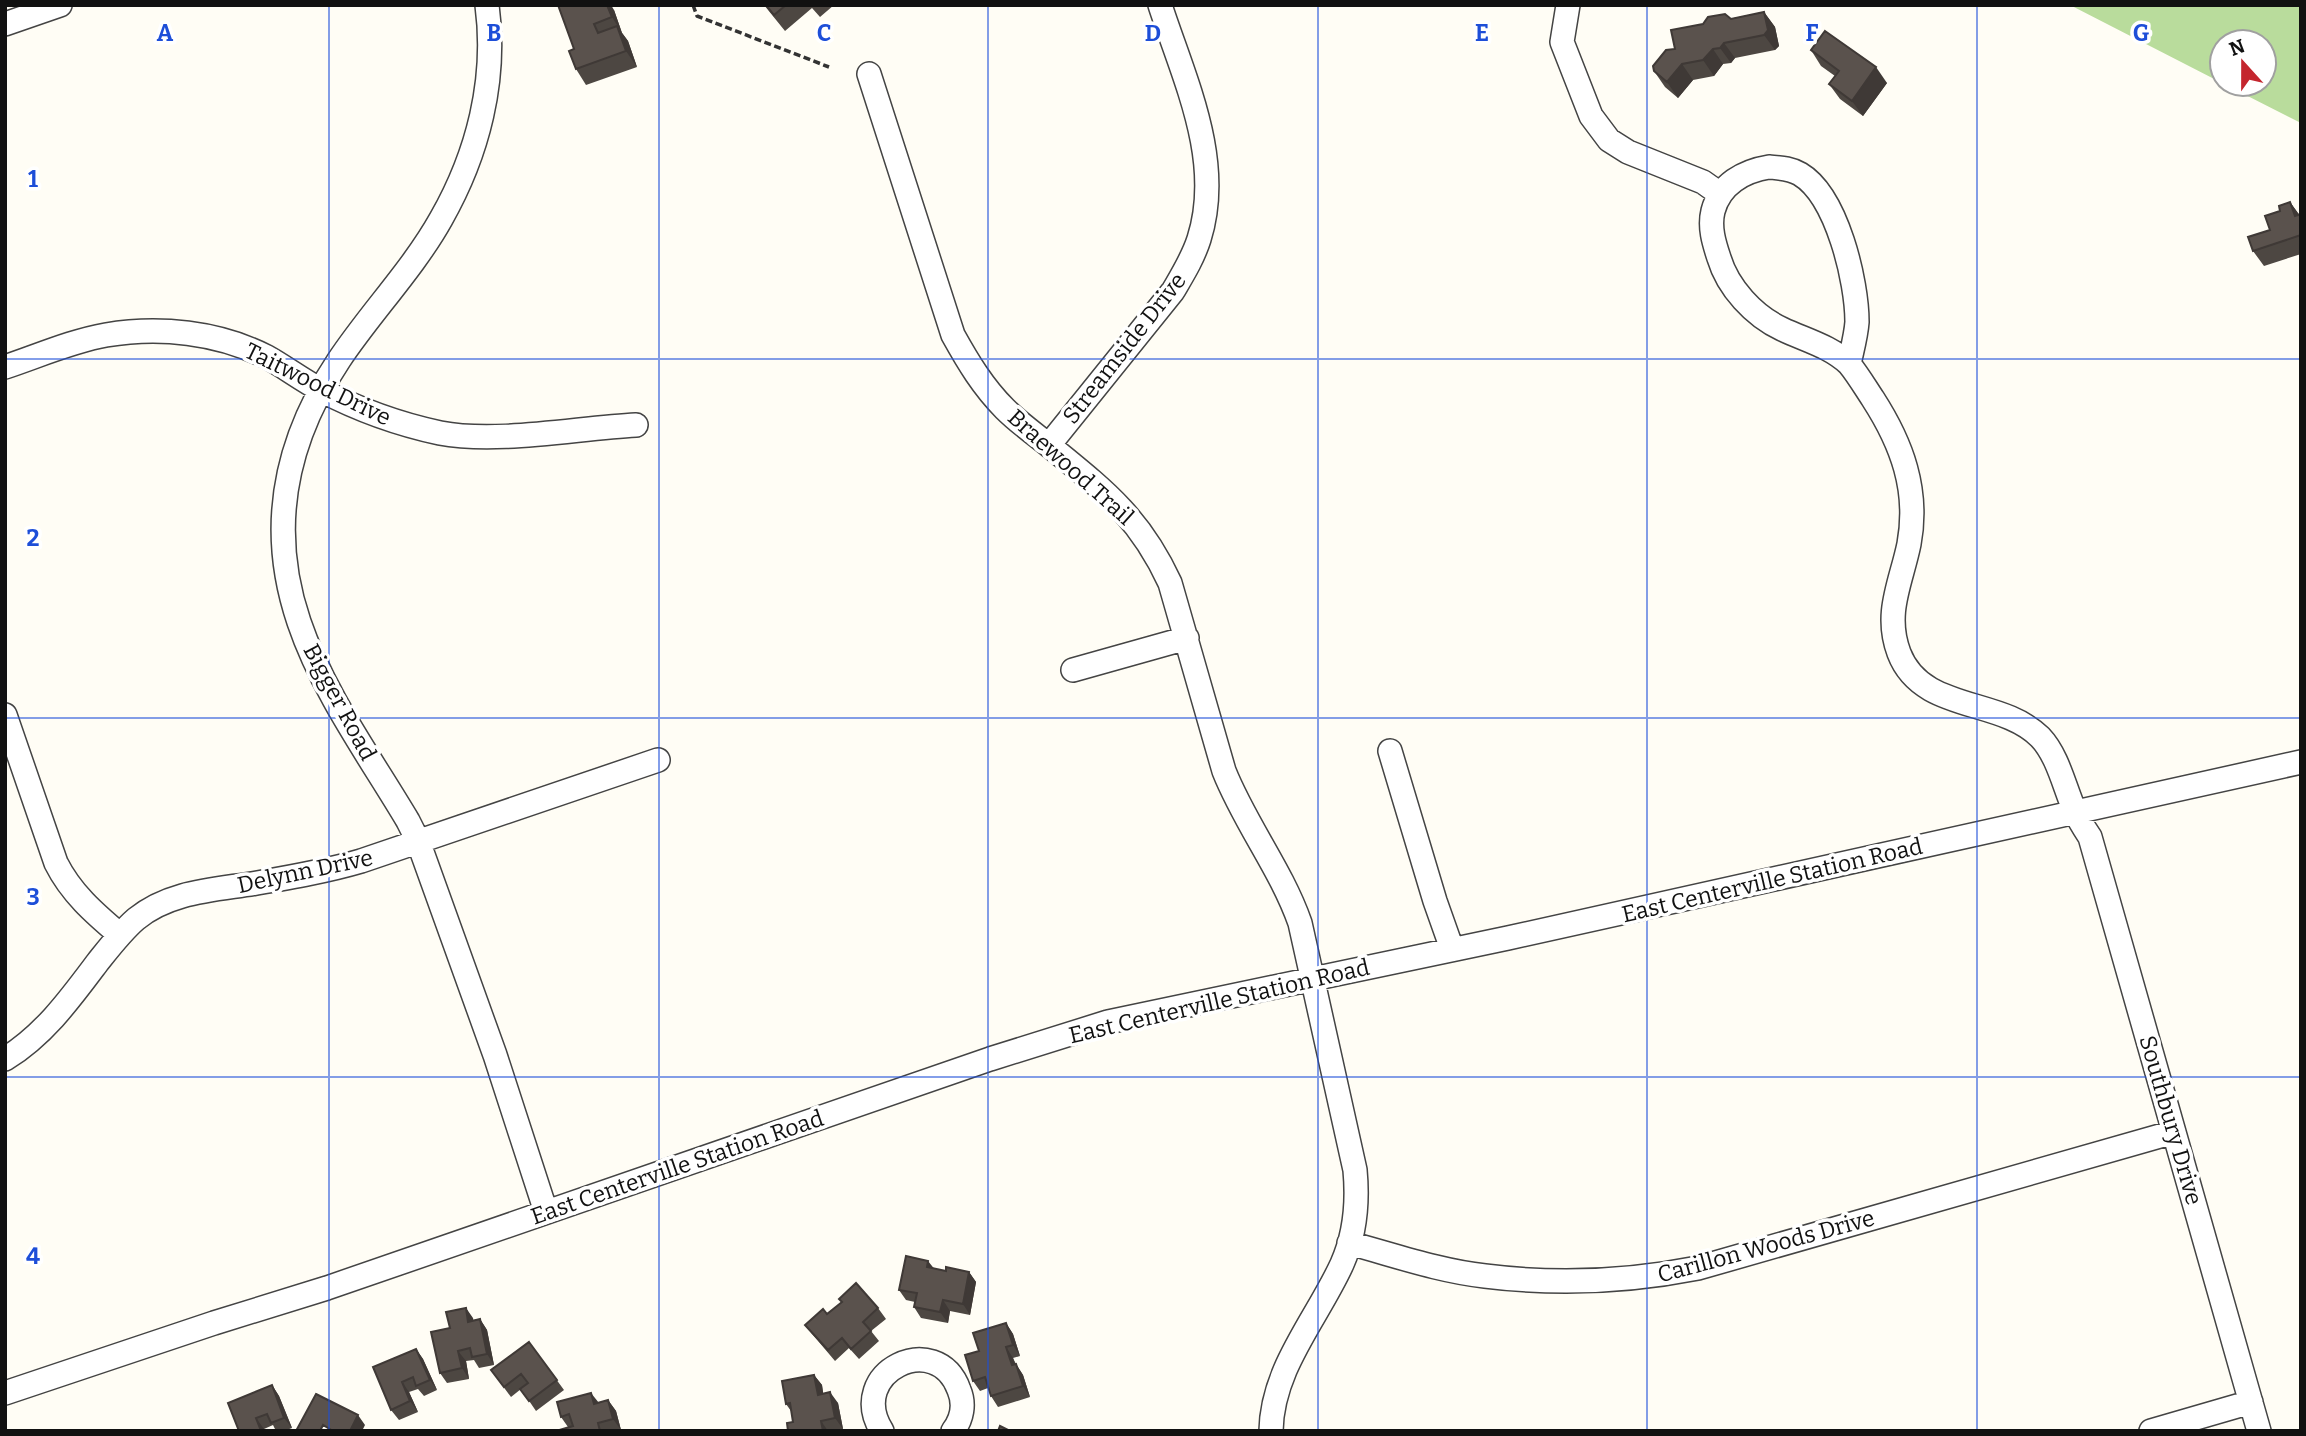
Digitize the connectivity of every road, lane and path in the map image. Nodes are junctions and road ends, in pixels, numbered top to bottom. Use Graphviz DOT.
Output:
graph roads {
  1 [pos="60,5"];
  2 [pos="487,5"];
  3 [pos="694,5"];
  4 [pos="1160,5"];
  5 [pos="1568,5"];
  6 [pos="5,24"];
  7 [pos="829,67"];
  8 [pos="869,74"];
  9 [pos="1720,194"];
  10 [pos="1849,364"];
  11 [pos="5,367"];
  12 [pos="320,390"];
  13 [pos="636,425"];
  14 [pos="1049,445"];
  15 [pos="1187,638"];
  16 [pos="1073,670"];
  17 [pos="5,715"];
  18 [pos="1390,751"];
  19 [pos="658,760"];
  20 [pos="2301,762"];
  21 [pos="2075,812"];
  22 [pos="418,841"];
  23 [pos="120,935"];
  24 [pos="1452,949"];
  25 [pos="1313,979"];
  26 [pos="5,1059"];
  27 [pos="2174,1132"];
  28 [pos="546,1212"];
  29 [pos="1349,1243"];
  30 [pos="5,1393"];
  31 [pos="2251,1402"];
  32 [pos="883,1431"];
  33 [pos="953,1431"];
  34 [pos="1271,1431"];
  35 [pos="2151,1431"];
  36 [pos="2259,1431"];
  1 -- 6 [label="street"];
  2 -- 12 [label="street, Bigger Road"];
  3 -- 7 [label="path"];
  4 -- 14 [label="street, Streamside Drive"];
  5 -- 9 [label="street"];
  8 -- 14 [label="street, Braewood Trail"];
  9 -- 10 [label="street"];
  9 -- 10 [label="street"];
  10 -- 21 [label="street, Southbury Drive"];
  11 -- 12 [label="street, Taitwood Drive"];
  12 -- 13 [label="street, Taitwood Drive"];
  12 -- 22 [label="street, Bigger Road"];
  14 -- 15 [label="street, Braewood Trail"];
  15 -- 16 [label="street"];
  15 -- 25 [label="street, Braewood Trail"];
  17 -- 23 [label="street"];
  18 -- 24 [label="street"];
  19 -- 22 [label="street, Delynn Drive"];
  20 -- 21 [label="street, East Centerville Station Road"];
  21 -- 24 [label="street, East Centerville Station Road"];
  21 -- 27 [label="street, Southbury Drive"];
  22 -- 23 [label="street, Delynn Drive"];
  22 -- 28 [label="street, Bigger Road"];
  23 -- 26 [label="street, Delynn Drive"];
  24 -- 25 [label="street, East Centerville Station Road"];
  25 -- 28 [label="street, East Centerville Station Road"];
  25 -- 29 [label="street, Braewood Trail"];
  27 -- 29 [label="street, Carillon Woods Drive"];
  27 -- 31 [label="street, Southbury Drive"];
  28 -- 30 [label="street, East Centerville Station Road"];
  29 -- 34 [label="street, Braewood Trail"];
  31 -- 35 [label="street"];
  31 -- 36 [label="street, Southbury Drive"];
  32 -- 33 [label="street"];
}
